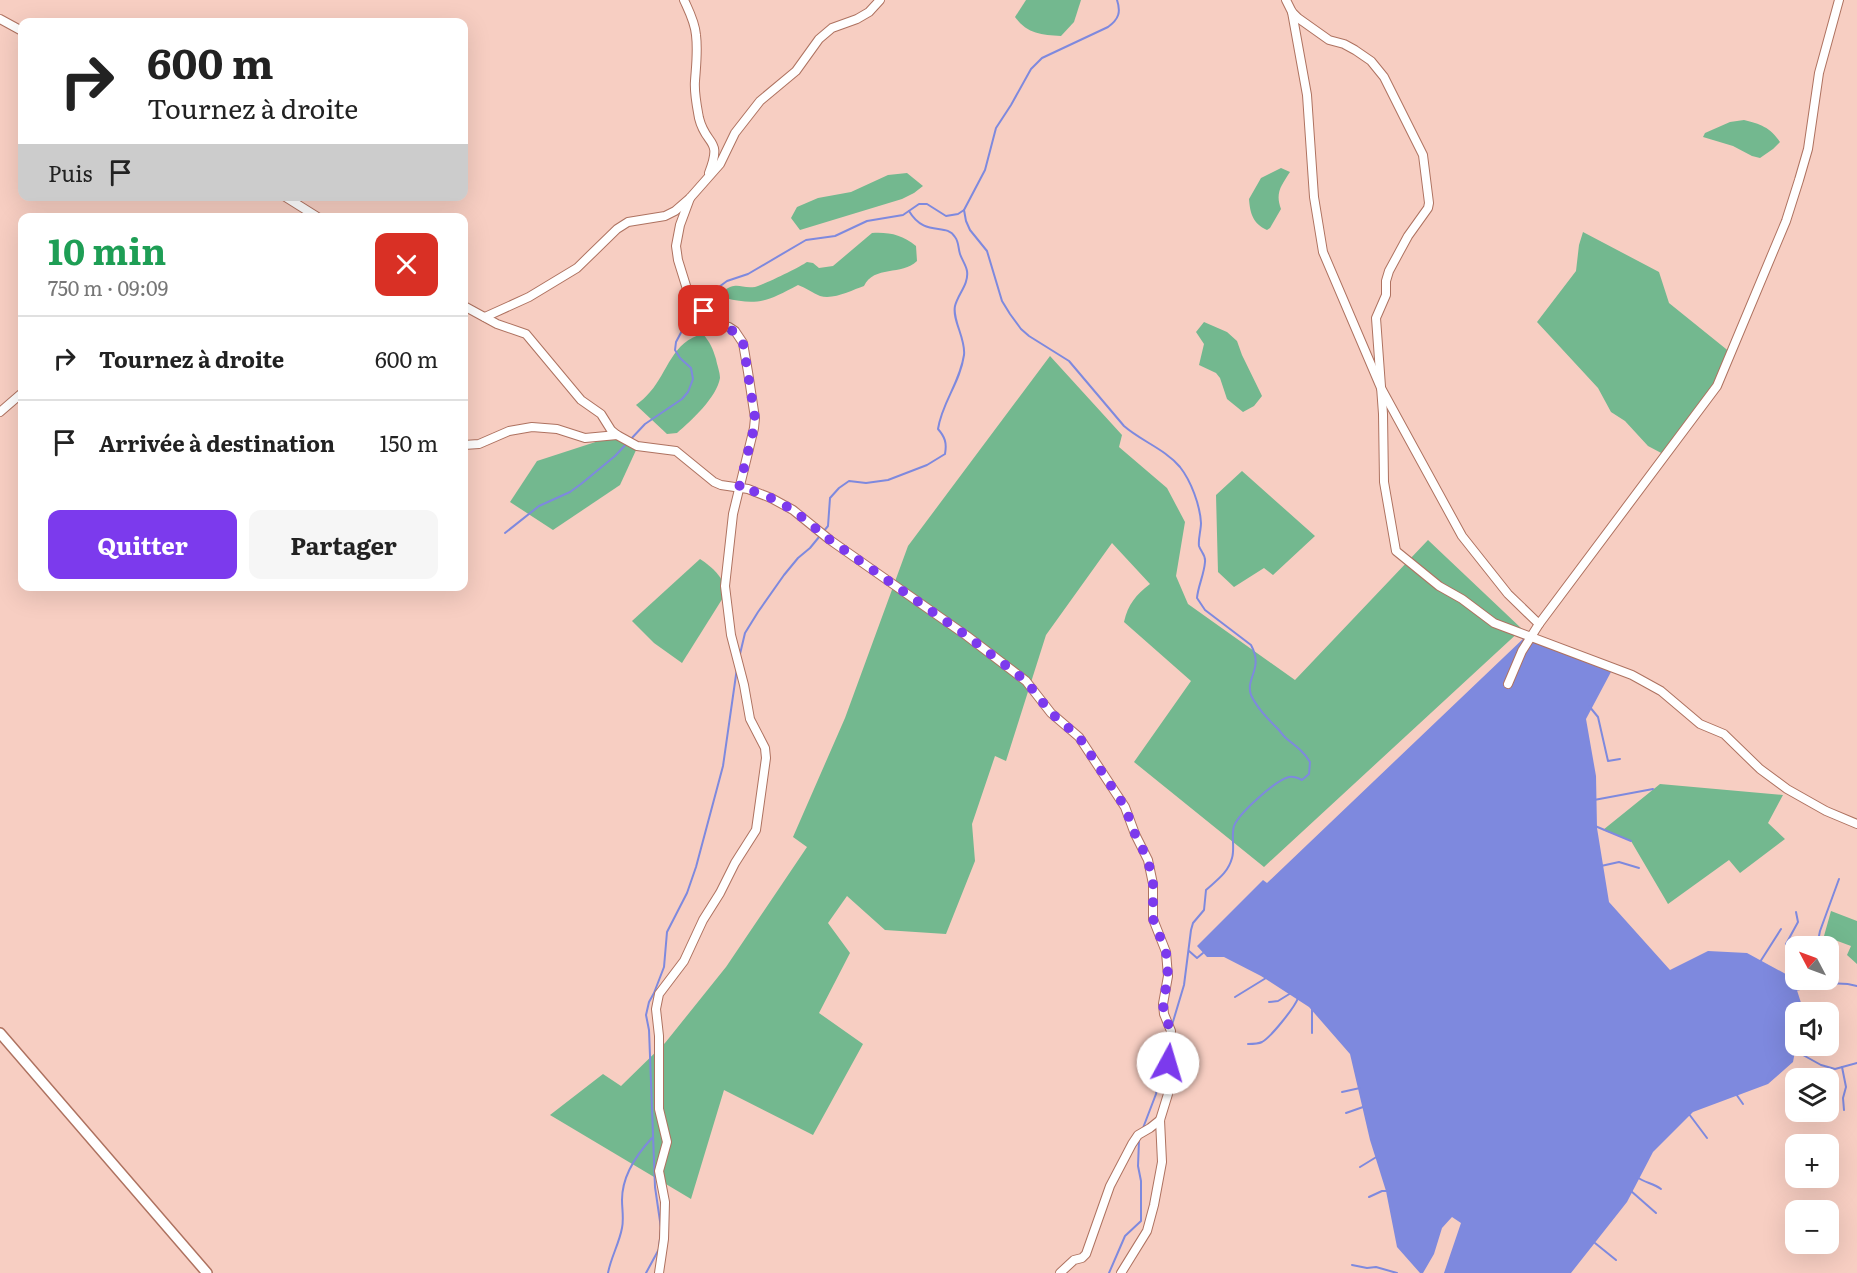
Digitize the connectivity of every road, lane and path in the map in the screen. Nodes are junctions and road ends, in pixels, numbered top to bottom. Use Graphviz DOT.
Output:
graph roads {
  1 [pos="684,0"];
  2 [pos="880,0"];
  3 [pos="1287,0"];
  4 [pos="1839,0"];
  5 [pos="1292,12"];
  6 [pos="0,19"];
  7 [pos="18,29"];
  8 [pos="707,179"];
  9 [pos="690,198"];
  10 [pos="292,201"];
  11 [pos="311,213"];
  12 [pos="468,308"];
  13 [pos="485,317"];
  14 [pos="1381,388"];
  15 [pos="18,396"];
  16 [pos="0,412"];
  17 [pos="617,435"];
  18 [pos="468,445"];
  19 [pos="739,488"];
  20 [pos="1539,624"];
  21 [pos="1531,636"];
  22 [pos="1508,684"];
  23 [pos="1857,824"];
  24 [pos="0,1033"];
  25 [pos="1160,1120"];
  26 [pos="207,1273"];
  27 [pos="659,1273"];
  28 [pos="1060,1273"];
  29 [pos="1121,1273"];
  1 -- 8 [label="street"];
  2 -- 8 [label="street"];
  3 -- 5 [label="street"];
  4 -- 20 [label="street"];
  5 -- 14 [label="street"];
  5 -- 14 [label="street"];
  6 -- 7 [label="street"];
  8 -- 9 [label="street"];
  9 -- 13 [label="street"];
  9 -- 19 [label="street"];
  10 -- 11 [label="street"];
  12 -- 13 [label="street"];
  13 -- 17 [label="street"];
  14 -- 20 [label="street"];
  14 -- 21 [label="street"];
  15 -- 16 [label="street"];
  17 -- 18 [label="street"];
  17 -- 19 [label="street"];
  19 -- 25 [label="street"];
  19 -- 27 [label="street"];
  20 -- 21 [label="street"];
  21 -- 22 [label="street"];
  21 -- 23 [label="street"];
  24 -- 26 [label="street"];
  25 -- 28 [label="street"];
  25 -- 29 [label="street"];
}
